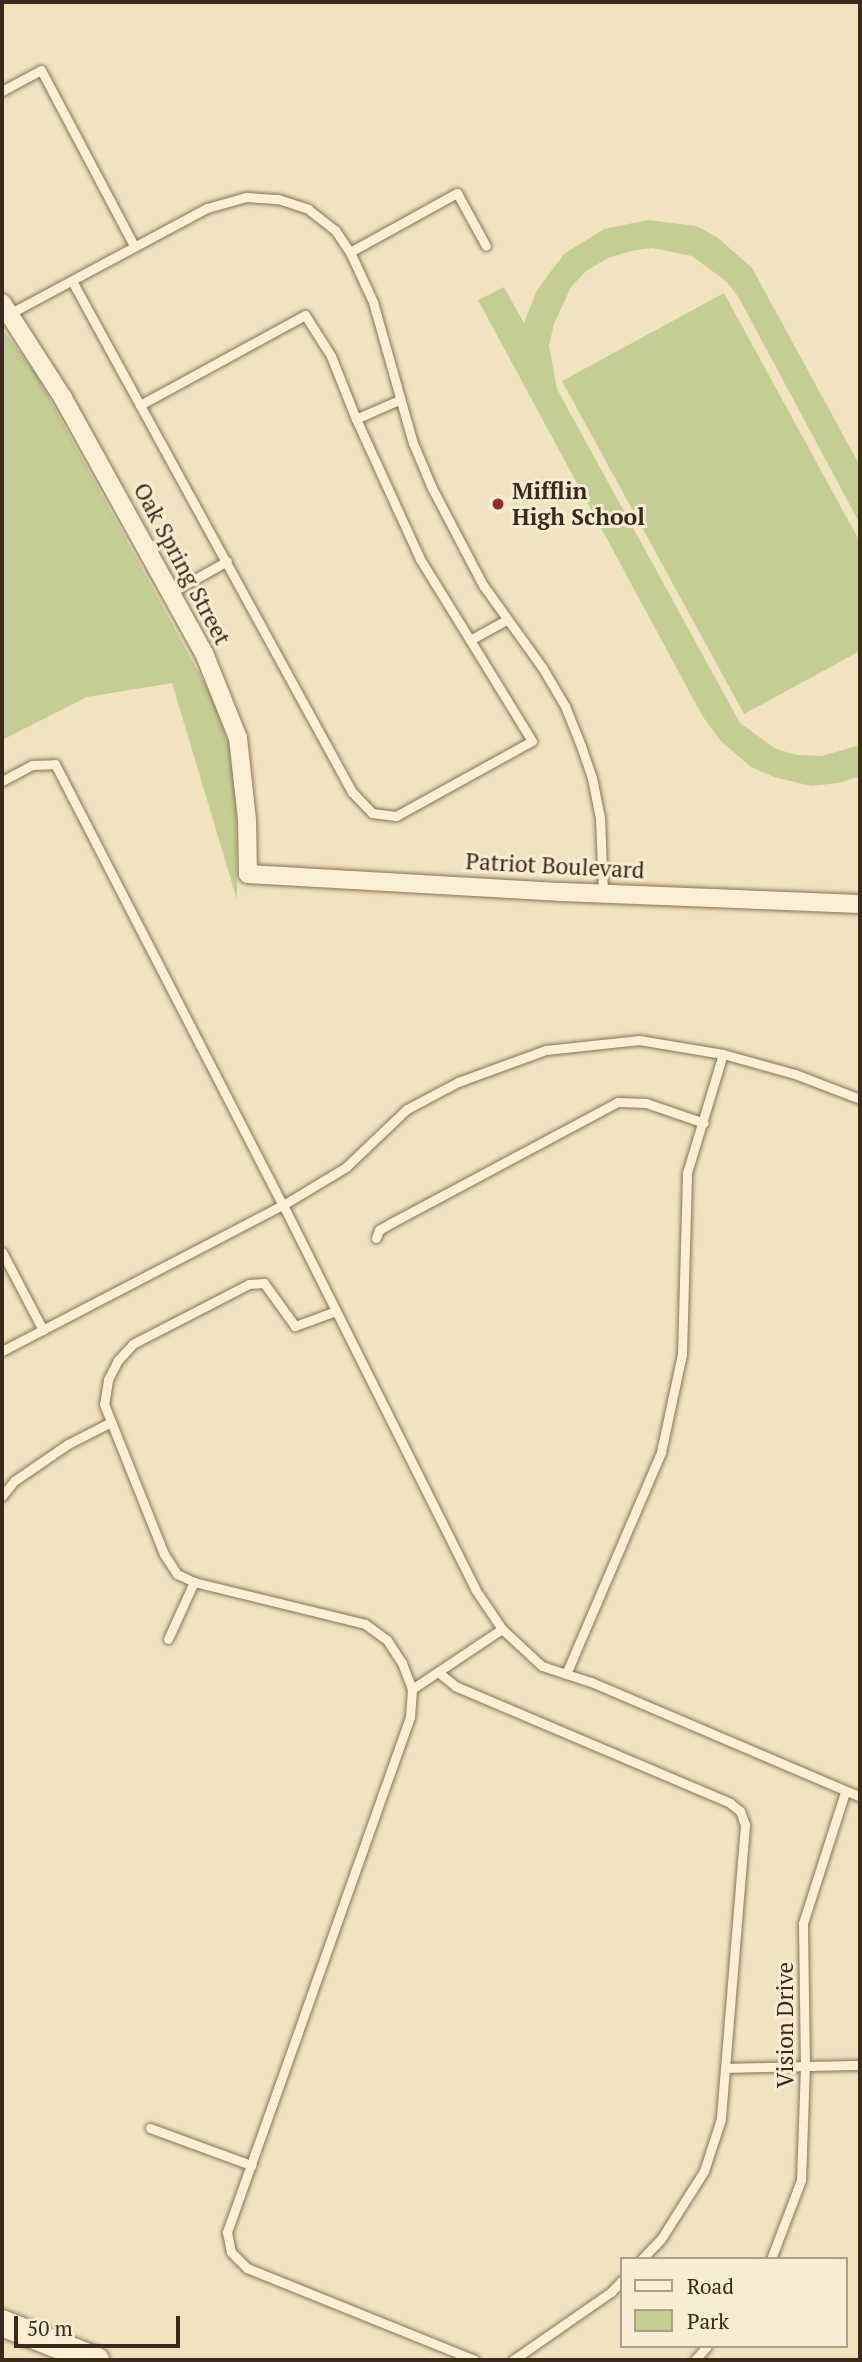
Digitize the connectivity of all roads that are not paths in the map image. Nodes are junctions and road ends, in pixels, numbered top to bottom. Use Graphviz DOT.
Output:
graph roads {
  1 [pos="2,91"];
  2 [pos="134,246"];
  3 [pos="486,246"];
  4 [pos="350,252"];
  5 [pos="72,281"];
  6 [pos="5,308"];
  7 [pos="399,400"];
  8 [pos="140,405"];
  9 [pos="356,419"];
  10 [pos="227,561"];
  11 [pos="172,592"];
  12 [pos="508,619"];
  13 [pos="470,640"];
  14 [pos="2,781"];
  15 [pos="248,874"];
  16 [pos="603,893"];
  17 [pos="860,904"];
  18 [pos="723,1054"];
  19 [pos="860,1099"];
  20 [pos="704,1123"];
  21 [pos="283,1205"];
  22 [pos="376,1238"];
  23 [pos="2,1252"];
  24 [pos="336,1311"];
  25 [pos="43,1330"];
  26 [pos="2,1351"];
  27 [pos="111,1422"];
  28 [pos="2,1496"];
  29 [pos="194,1582"];
  30 [pos="502,1629"];
  31 [pos="168,1639"];
  32 [pos="438,1672"];
  33 [pos="566,1674"];
  34 [pos="412,1689"];
  35 [pos="845,1791"];
  36 [pos="860,1797"];
  37 [pos="860,2065"];
  38 [pos="726,2068"];
  39 [pos="805,2068"];
  40 [pos="150,2128"];
  41 [pos="251,2165"];
  42 [pos="644,2257"];
  43 [pos="772,2257"];
  44 [pos="620,2282"];
  45 [pos="2,2323"];
  46 [pos="96,2360"];
  47 [pos="475,2360"];
  48 [pos="513,2360"];
  1 -- 2 [label="lane"];
  2 -- 4 [label="lane"];
  2 -- 5 [label="lane"];
  3 -- 4 [label="lane"];
  4 -- 7 [label="lane"];
  5 -- 6 [label="lane"];
  5 -- 8 [label="lane"];
  6 -- 11 [label="street, Oak Spring Street"];
  7 -- 9 [label="lane"];
  7 -- 12 [label="lane"];
  8 -- 9 [label="lane"];
  8 -- 10 [label="lane"];
  9 -- 13 [label="lane"];
  10 -- 11 [label="lane"];
  10 -- 13 [label="lane"];
  11 -- 15 [label="street, Oak Spring Street"];
  12 -- 13 [label="lane"];
  12 -- 16 [label="lane"];
  14 -- 21 [label="lane"];
  15 -- 16 [label="street, Patriot Boulevard"];
  16 -- 17 [label="street, Patriot Boulevard"];
  18 -- 19 [label="lane"];
  18 -- 20 [label="lane"];
  18 -- 21 [label="lane"];
  20 -- 22 [label="lane"];
  20 -- 33 [label="lane"];
  21 -- 24 [label="lane"];
  21 -- 25 [label="lane"];
  23 -- 25 [label="lane"];
  24 -- 27 [label="lane"];
  24 -- 30 [label="lane"];
  25 -- 26 [label="lane"];
  27 -- 28 [label="lane"];
  27 -- 29 [label="lane"];
  29 -- 31 [label="lane"];
  29 -- 34 [label="lane"];
  30 -- 32 [label="lane"];
  30 -- 33 [label="lane"];
  32 -- 34 [label="lane"];
  32 -- 38 [label="lane"];
  33 -- 35 [label="lane"];
  34 -- 41 [label="lane"];
  35 -- 36 [label="lane"];
  35 -- 39 [label="lane, Vision Drive"];
  37 -- 39 [label="lane"];
  38 -- 39 [label="lane"];
  38 -- 42 [label="lane"];
  39 -- 43 [label="lane, Vision Drive"];
  40 -- 41 [label="lane"];
  41 -- 47 [label="lane"];
  44 -- 48 [label="lane"];
  45 -- 46 [label="main road"];
}
